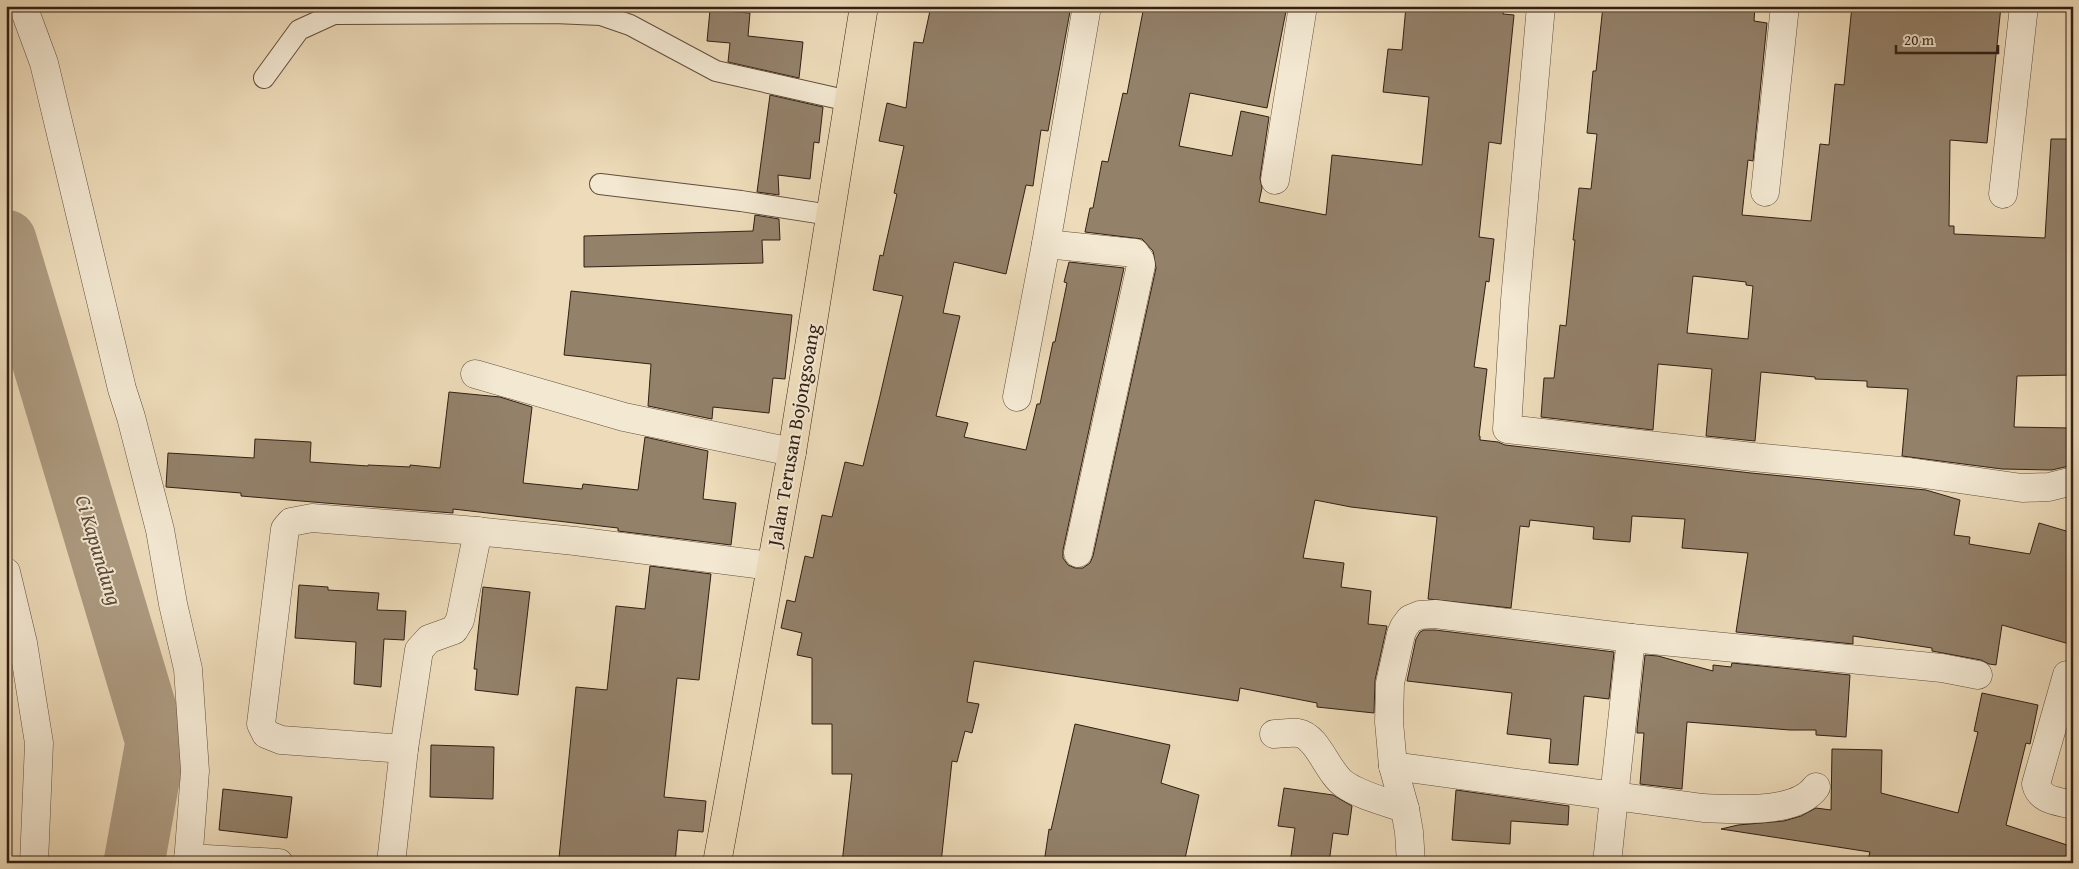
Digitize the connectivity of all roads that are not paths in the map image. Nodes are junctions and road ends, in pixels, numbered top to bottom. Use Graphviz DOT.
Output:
graph roads {
  1 [pos="23,6"];
  2 [pos="864,6"];
  3 [pos="1087,6"];
  4 [pos="1303,6"];
  5 [pos="1542,6"];
  6 [pos="1785,6"];
  7 [pos="2024,6"];
  8 [pos="264,78"];
  9 [pos="849,101"];
  10 [pos="1275,180"];
  11 [pos="600,184"];
  12 [pos="1765,192"];
  13 [pos="2003,194"];
  14 [pos="830,215"];
  15 [pos="1046,244"];
  16 [pos="476,374"];
  17 [pos="1017,397"];
  18 [pos="792,452"];
  19 [pos="2073,481"];
  20 [pos="478,531"];
  21 [pos="1078,553"];
  22 [pos="770,566"];
  23 [pos="6,572"];
  24 [pos="1631,638"];
  25 [pos="2071,670"];
  26 [pos="1978,675"];
  27 [pos="1274,734"];
  28 [pos="404,749"];
  29 [pos="1393,766"];
  30 [pos="1816,787"];
  31 [pos="1615,797"];
  32 [pos="2073,805"];
  33 [pos="1405,808"];
  34 [pos="188,860"];
  35 [pos="34,863"];
  36 [pos="279,863"];
  37 [pos="391,863"];
  38 [pos="716,863"];
  39 [pos="1411,863"];
  40 [pos="1608,863"];
  1 -- 34 [label="street"];
  2 -- 9 [label="main road, Jalan Terusan Bojongsoang"];
  3 -- 15 [label="street"];
  4 -- 10 [label="street"];
  5 -- 19 [label="street"];
  6 -- 12 [label="street"];
  7 -- 13 [label="street"];
  8 -- 9 [label="lane"];
  9 -- 14 [label="main road, Jalan Terusan Bojongsoang"];
  11 -- 14 [label="lane"];
  14 -- 18 [label="main road, Jalan Terusan Bojongsoang"];
  15 -- 17 [label="street"];
  15 -- 21 [label="street"];
  16 -- 18 [label="street"];
  18 -- 22 [label="main road, Jalan Terusan Bojongsoang"];
  20 -- 22 [label="street"];
  20 -- 28 [label="street"];
  20 -- 28 [label="street"];
  22 -- 38 [label="main road, Jalan Terusan Bojongsoang"];
  23 -- 35 [label="street"];
  24 -- 26 [label="street"];
  24 -- 29 [label="street"];
  24 -- 31 [label="street"];
  25 -- 32 [label="street"];
  27 -- 33 [label="street"];
  28 -- 37 [label="street"];
  29 -- 31 [label="street"];
  29 -- 33 [label="street"];
  30 -- 31 [label="street"];
  31 -- 40 [label="street"];
  33 -- 39 [label="street"];
  34 -- 36 [label="street"];
}
